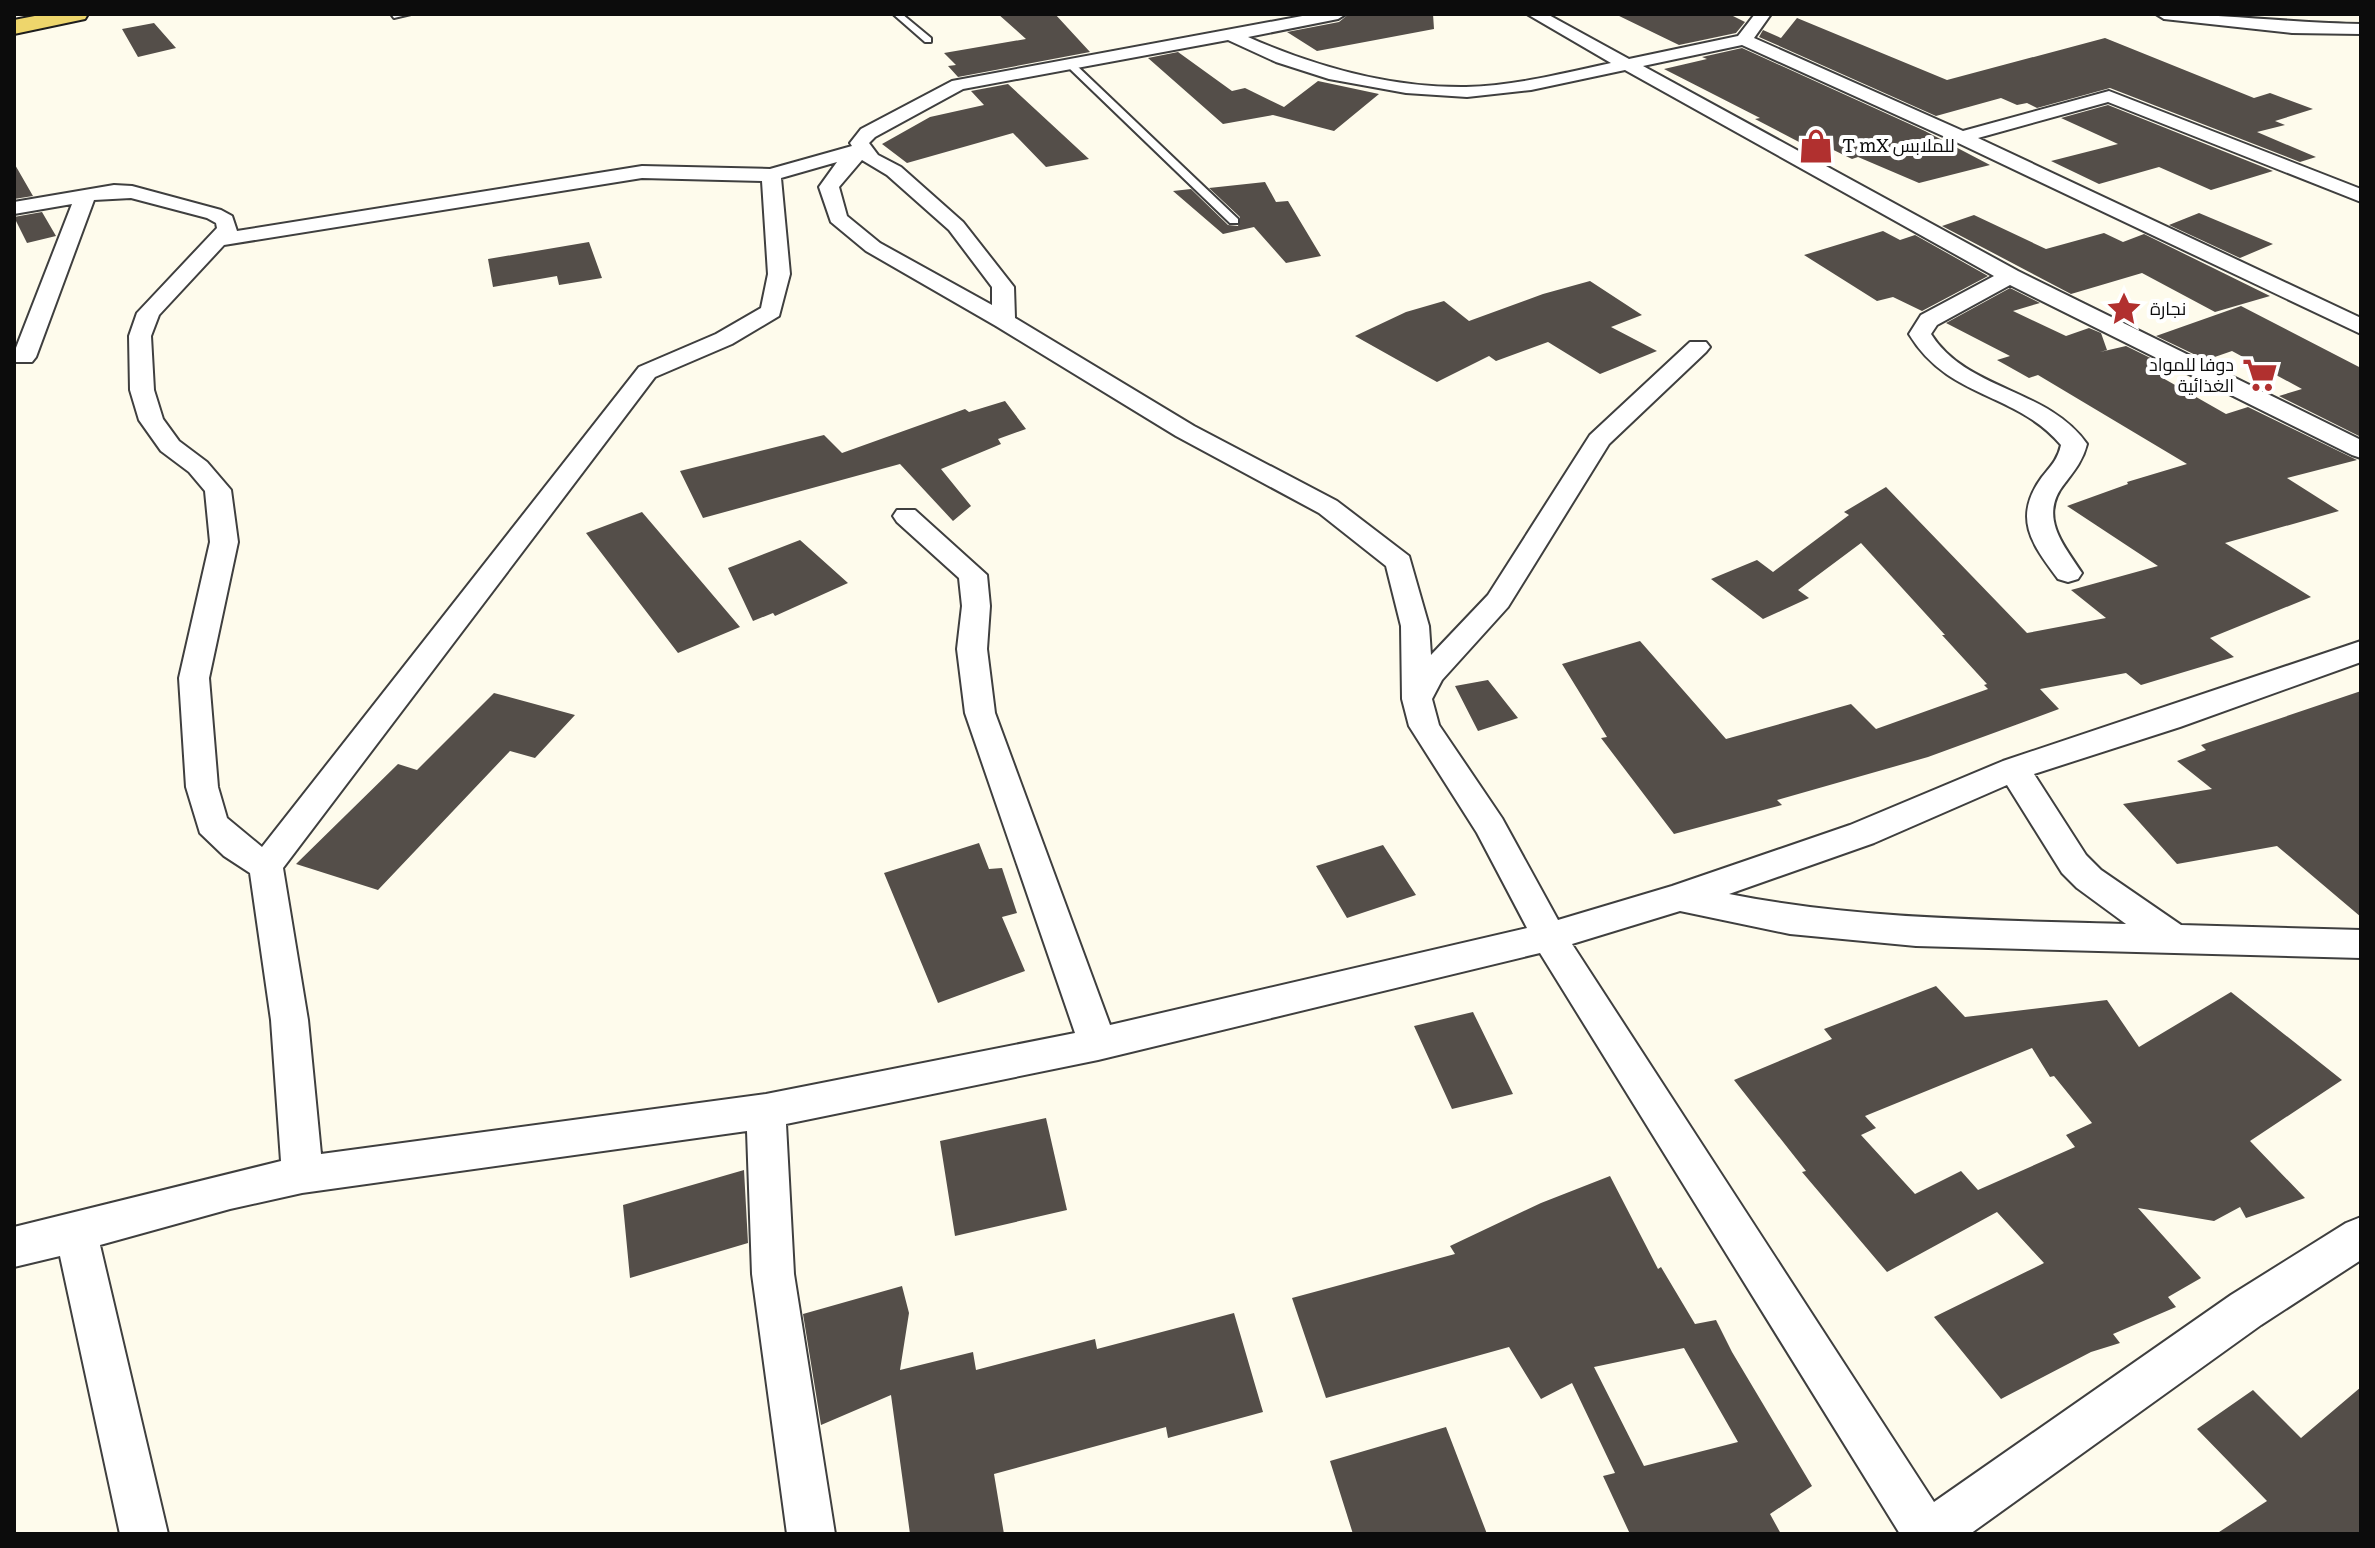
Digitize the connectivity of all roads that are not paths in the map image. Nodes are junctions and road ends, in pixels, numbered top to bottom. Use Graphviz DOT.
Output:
graph roads {
  1 [pos="77,14"];
  2 [pos="407,14"];
  3 [pos="897,14"];
  4 [pos="1338,14"];
  5 [pos="1535,14"];
  6 [pos="1763,14"];
  7 [pos="2164,14"];
  8 [pos="2329,14"];
  9 [pos="394,16"];
  10 [pos="14,27"];
  11 [pos="2361,27"];
  12 [pos="1230,35"];
  13 [pos="928,40"];
  14 [pos="1744,40"];
  15 [pos="1631,65"];
  16 [pos="1072,66"];
  17 [pos="1961,137"];
  18 [pos="862,149"];
  19 [pos="771,175"];
  20 [pos="86,194"];
  21 [pos="2361,196"];
  22 [pos="14,208"];
  23 [pos="1234,221"];
  24 [pos="218,240"];
  25 [pos="2010,276"];
  26 [pos="1004,321"];
  27 [pos="2361,327"];
  28 [pos="1698,347"];
  29 [pos="24,357"];
  30 [pos="2361,450"];
  31 [pos="906,516"];
  32 [pos="2068,573"];
  33 [pos="2361,651"];
  34 [pos="1417,699"];
  35 [pos="2014,769"];
  36 [pos="266,866"];
  37 [pos="1678,898"];
  38 [pos="1549,937"];
  39 [pos="2176,940"];
  40 [pos="2361,944"];
  41 [pos="1098,1044"];
  42 [pos="766,1111"];
  43 [pos="302,1175"];
  44 [pos="76,1234"];
  45 [pos="2361,1237"];
  46 [pos="14,1247"];
  47 [pos="144,1534"];
  48 [pos="811,1534"];
  49 [pos="1928,1534"];
  1 -- 10 [label="main road"];
  2 -- 9 [label="lane"];
  3 -- 13 [label="lane"];
  4 -- 12 [label="street"];
  5 -- 15 [label="street"];
  6 -- 14 [label="street"];
  7 -- 11 [label="street"];
  8 -- 11 [label="street"];
  12 -- 15 [label="street"];
  12 -- 16 [label="street"];
  14 -- 15 [label="street"];
  14 -- 17 [label="street"];
  15 -- 25 [label="street"];
  16 -- 18 [label="street"];
  16 -- 23 [label="lane"];
  17 -- 21 [label="street"];
  17 -- 27 [label="street"];
  18 -- 19 [label="street"];
  18 -- 26 [label="street"];
  18 -- 26 [label="street"];
  19 -- 24 [label="street"];
  19 -- 36 [label="street"];
  20 -- 22 [label="street"];
  20 -- 24 [label="street"];
  20 -- 29 [label="street"];
  24 -- 36 [label="street"];
  25 -- 30 [label="street"];
  25 -- 32 [label="street"];
  26 -- 34 [label="street"];
  28 -- 34 [label="street"];
  31 -- 41 [label="street"];
  33 -- 35 [label="street"];
  34 -- 38 [label="street"];
  35 -- 37 [label="street"];
  35 -- 39 [label="street"];
  36 -- 43 [label="street"];
  37 -- 38 [label="street"];
  37 -- 39 [label="street"];
  38 -- 41 [label="street"];
  38 -- 49 [label="street"];
  39 -- 40 [label="street"];
  41 -- 42 [label="street"];
  42 -- 43 [label="street"];
  42 -- 48 [label="street"];
  43 -- 44 [label="street"];
  44 -- 46 [label="street"];
  44 -- 47 [label="street"];
  45 -- 49 [label="street"];
}
